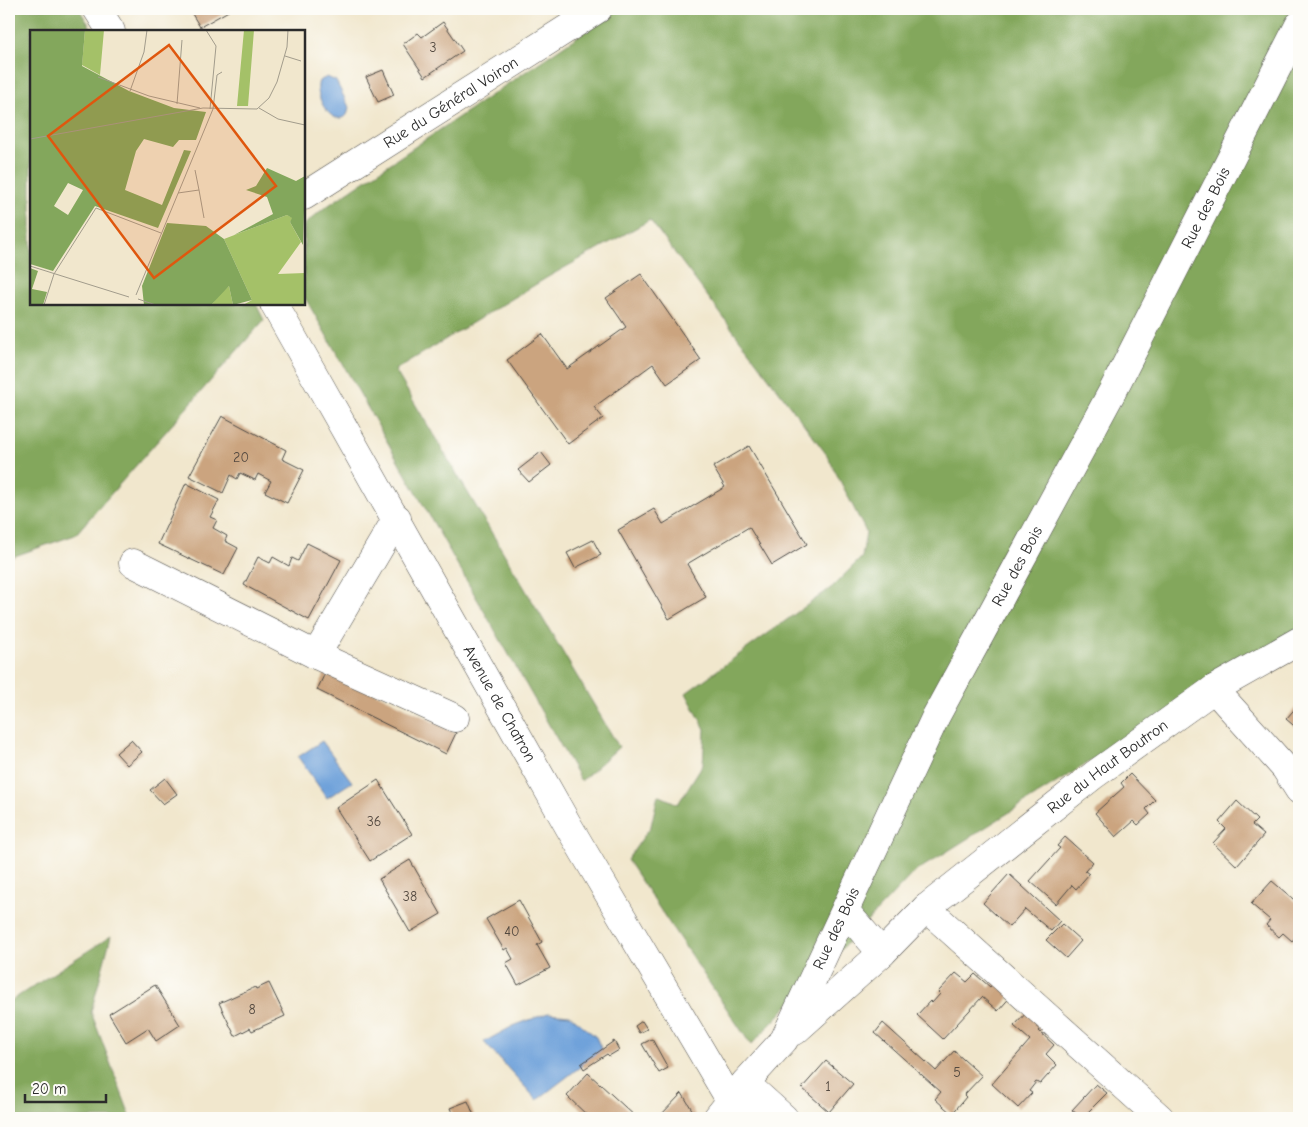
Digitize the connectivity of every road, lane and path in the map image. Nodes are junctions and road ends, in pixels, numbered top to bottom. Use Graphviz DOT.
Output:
graph roads {
  1 [pos="97,9"];
  2 [pos="598,9"];
  3 [pos="1299,25"];
  4 [pos="109,30"];
  5 [pos="305,195"];
  6 [pos="275,305"];
  7 [pos="396,518"];
  8 [pos="133,563"];
  9 [pos="1299,641"];
  10 [pos="316,655"];
  11 [pos="1214,689"];
  12 [pos="454,718"];
  13 [pos="1299,790"];
  14 [pos="926,908"];
  15 [pos="846,912"];
  16 [pos="882,952"];
  17 [pos="784,1040"];
  18 [pos="730,1100"];
  19 [pos="750,1118"];
  20 [pos="784,1118"];
  21 [pos="1160,1118"];
  1 -- 4 [label="street"];
  2 -- 5 [label="street, Rue du Général Voiron"];
  3 -- 15 [label="street, Rue des Bois"];
  6 -- 7 [label="street, Avenue de Chatron"];
  7 -- 10 [label="street"];
  7 -- 18 [label="street, Avenue de Chatron"];
  8 -- 10 [label="street"];
  9 -- 11 [label="street, Rue du Haut Boutron"];
  10 -- 12 [label="street"];
  11 -- 13 [label="street"];
  11 -- 14 [label="street, Rue du Haut Boutron"];
  14 -- 16 [label="street, Rue du Haut Boutron"];
  14 -- 21 [label="street"];
  15 -- 16 [label="street"];
  15 -- 17 [label="street, Rue des Bois"];
  16 -- 17 [label="street, Rue du Haut Boutron"];
  17 -- 18 [label="street, Rue des Bois"];
  18 -- 19 [label="street"];
  18 -- 20 [label="street"];
}
